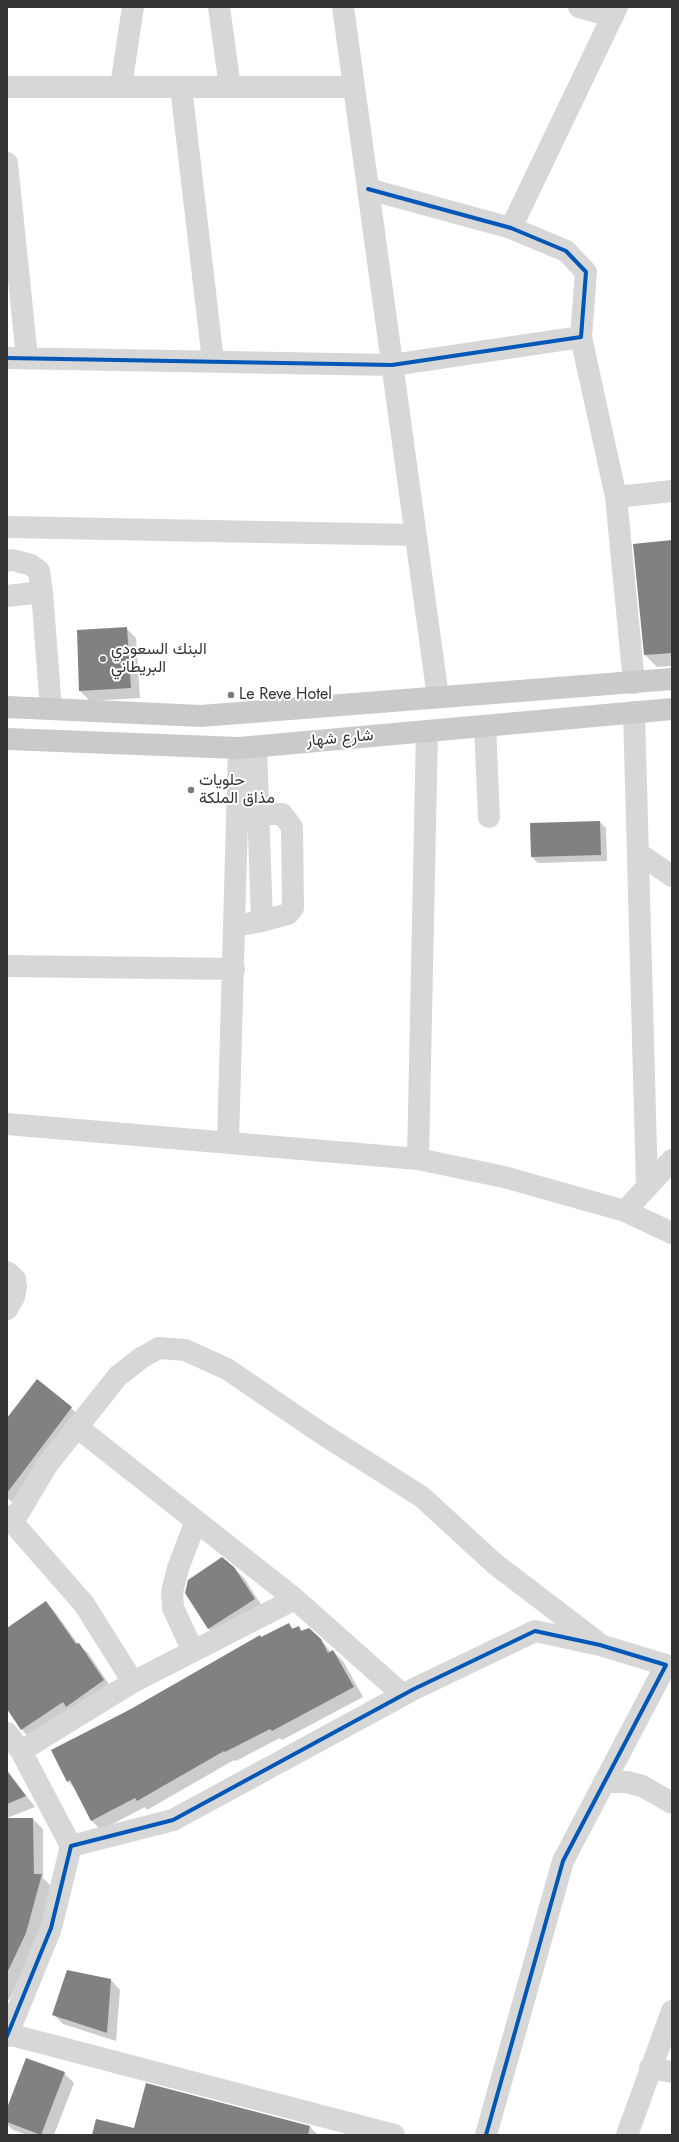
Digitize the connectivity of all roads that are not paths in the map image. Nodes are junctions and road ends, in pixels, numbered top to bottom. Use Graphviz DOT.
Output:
graph roads {
  1 [pos="133,7"];
  2 [pos="219,7"];
  3 [pos="343,7"];
  4 [pos="579,7"];
  5 [pos="615,11"];
  6 [pos="121,86"];
  7 [pos="7,87"];
  8 [pos="182,87"];
  9 [pos="230,87"];
  10 [pos="354,87"];
  11 [pos="8,177"];
  12 [pos="368,189"];
  13 [pos="511,228"];
  14 [pos="581,337"];
  15 [pos="17,358"];
  16 [pos="213,361"];
  17 [pos="392,365"];
  18 [pos="672,491"];
  19 [pos="616,497"];
  20 [pos="7,527"];
  21 [pos="416,535"];
  22 [pos="7,561"];
  23 [pos="42,592"];
  24 [pos="7,596"];
  25 [pos="672,679"];
  26 [pos="634,683"];
  27 [pos="438,697"];
  28 [pos="7,707"];
  29 [pos="51,709"];
  30 [pos="672,709"];
  31 [pos="634,712"];
  32 [pos="485,726"];
  33 [pos="427,731"];
  34 [pos="7,739"];
  35 [pos="247,747"];
  36 [pos="258,814"];
  37 [pos="489,817"];
  38 [pos="638,853"];
  39 [pos="672,876"];
  40 [pos="262,921"];
  41 [pos="235,926"];
  42 [pos="7,966"];
  43 [pos="234,970"];
  44 [pos="7,1124"];
  45 [pos="228,1141"];
  46 [pos="418,1159"];
  47 [pos="672,1160"];
  48 [pos="647,1186"];
  49 [pos="625,1211"];
  50 [pos="672,1233"];
  51 [pos="7,1272"];
  52 [pos="7,1309"];
  53 [pos="77,1427"];
  54 [pos="10,1519"];
  55 [pos="196,1521"];
  56 [pos="295,1599"];
  57 [pos="600,1645"];
  58 [pos="193,1651"];
  59 [pos="669,1666"];
  60 [pos="133,1682"];
  61 [pos="403,1696"];
  62 [pos="7,1733"];
  63 [pos="21,1751"];
  64 [pos="604,1782"];
  65 [pos="672,1803"];
  66 [pos="71,1846"];
  67 [pos="12,2007"];
  68 [pos="672,2011"];
  69 [pos="7,2035"];
  70 [pos="650,2068"];
  71 [pos="672,2072"];
  72 [pos="370,2131"];
  73 [pos="394,2135"];
  74 [pos="486,2135"];
  75 [pos="627,2135"];
  1 -- 6 [label="street"];
  2 -- 9 [label="street"];
  3 -- 10 [label="street"];
  4 -- 5 [label="street"];
  5 -- 13 [label="street"];
  6 -- 7 [label="street"];
  6 -- 8 [label="street"];
  8 -- 9 [label="street"];
  8 -- 16 [label="street"];
  9 -- 10 [label="street"];
  10 -- 12 [label="street"];
  11 -- 15 [label="street"];
  12 -- 13 [label="street"];
  12 -- 17 [label="street"];
  13 -- 14 [label="street"];
  14 -- 17 [label="street"];
  14 -- 19 [label="street"];
  15 -- 16 [label="street"];
  16 -- 17 [label="street"];
  17 -- 21 [label="street"];
  18 -- 19 [label="street"];
  19 -- 26 [label="street"];
  20 -- 21 [label="street"];
  21 -- 27 [label="street"];
  22 -- 23 [label="street"];
  23 -- 24 [label="street"];
  23 -- 29 [label="street"];
  25 -- 26 [label="main road"];
  26 -- 27 [label="main road"];
  27 -- 29 [label="main road"];
  28 -- 29 [label="main road"];
  30 -- 31 [label="main road, شارع شهار"];
  31 -- 32 [label="main road, شارع شهار"];
  31 -- 38 [label="street"];
  32 -- 33 [label="main road, شارع شهار"];
  32 -- 37 [label="street"];
  33 -- 35 [label="main road, شارع شهار"];
  33 -- 46 [label="street"];
  34 -- 35 [label="main road, شارع شهار"];
  35 -- 36 [label="street"];
  35 -- 41 [label="street"];
  36 -- 40 [label="street"];
  36 -- 40 [label="street"];
  38 -- 39 [label="street"];
  38 -- 48 [label="street"];
  40 -- 41 [label="street"];
  41 -- 43 [label="street"];
  42 -- 43 [label="street"];
  43 -- 45 [label="street"];
  44 -- 45 [label="street"];
  45 -- 46 [label="street"];
  46 -- 49 [label="street"];
  47 -- 48 [label="street"];
  48 -- 49 [label="street"];
  49 -- 50 [label="street"];
  51 -- 52 [label="street"];
  53 -- 54 [label="street"];
  53 -- 55 [label="street"];
  53 -- 57 [label="street"];
  54 -- 60 [label="street"];
  55 -- 56 [label="street"];
  55 -- 58 [label="street"];
  56 -- 58 [label="street"];
  56 -- 61 [label="street"];
  57 -- 59 [label="street"];
  57 -- 61 [label="street"];
  58 -- 60 [label="street"];
  59 -- 64 [label="street"];
  60 -- 63 [label="street"];
  61 -- 66 [label="street"];
  62 -- 63 [label="street"];
  63 -- 66 [label="street"];
  64 -- 65 [label="street"];
  64 -- 74 [label="street"];
  66 -- 67 [label="street"];
  67 -- 69 [label="street"];
  68 -- 70 [label="street"];
  69 -- 72 [label="street"];
  70 -- 71 [label="street"];
  70 -- 75 [label="street"];
  72 -- 73 [label="street"];
}
